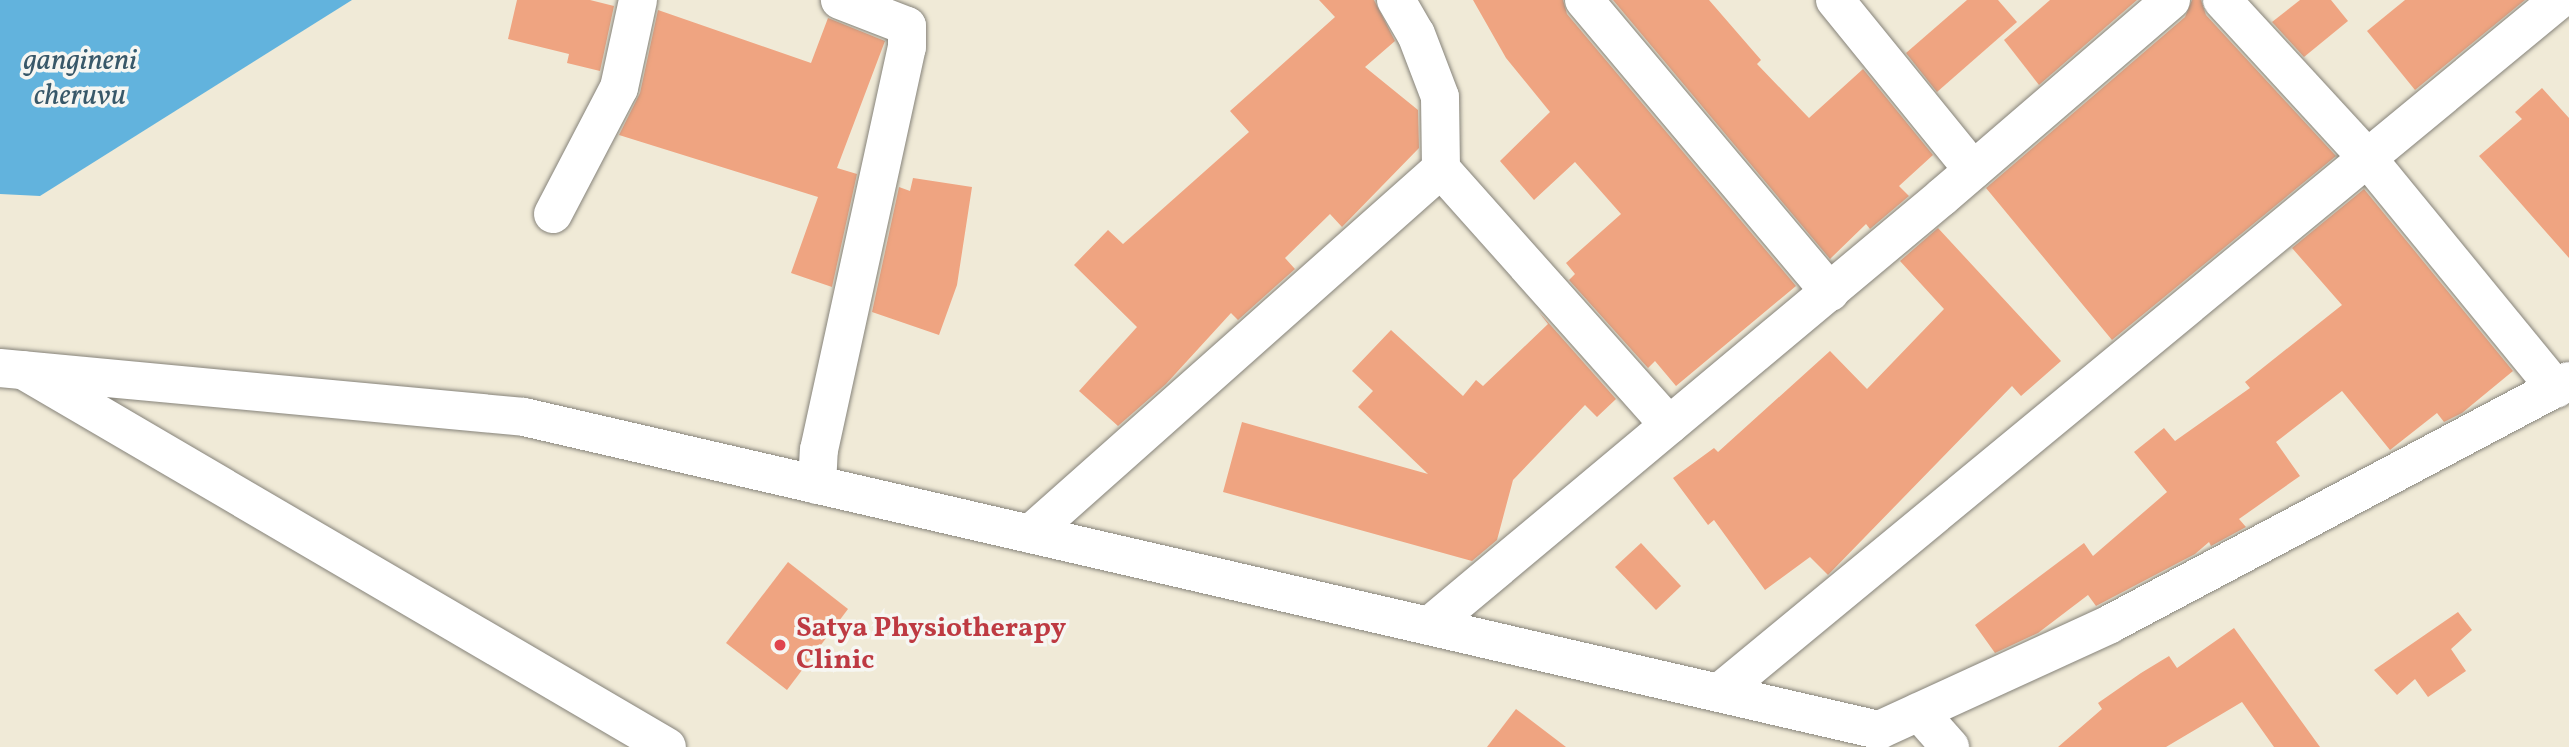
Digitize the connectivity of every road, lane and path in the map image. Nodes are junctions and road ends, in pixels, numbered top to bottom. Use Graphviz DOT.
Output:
graph roads {
  1 [pos="638,0"];
  2 [pos="840,0"];
  3 [pos="1396,0"];
  4 [pos="1584,0"];
  5 [pos="1835,0"];
  6 [pos="2171,0"];
  7 [pos="2222,0"];
  8 [pos="2559,0"];
  9 [pos="2368,159"];
  10 [pos="1441,169"];
  11 [pos="1973,170"];
  12 [pos="553,214"];
  13 [pos="1830,292"];
  14 [pos="12,369"];
  15 [pos="2562,385"];
  16 [pos="1669,425"];
  17 [pos="817,485"];
  18 [pos="1030,534"];
  19 [pos="1430,625"];
  20 [pos="1720,692"];
  21 [pos="1919,712"];
  22 [pos="667,747"];
  23 [pos="1950,747"];
  1 -- 12 [label="main road"];
  2 -- 17 [label="main road"];
  3 -- 10 [label="main road"];
  4 -- 13 [label="main road"];
  5 -- 11 [label="main road"];
  6 -- 11 [label="main road"];
  7 -- 9 [label="main road"];
  8 -- 9 [label="main road"];
  9 -- 15 [label="main road"];
  9 -- 20 [label="main road"];
  10 -- 16 [label="main road"];
  10 -- 18 [label="main road"];
  11 -- 13 [label="main road"];
  13 -- 16 [label="main road"];
  14 -- 17 [label="main road"];
  14 -- 22 [label="main road"];
  15 -- 21 [label="main road"];
  16 -- 19 [label="main road"];
  17 -- 18 [label="main road"];
  18 -- 19 [label="main road"];
  19 -- 20 [label="main road"];
  20 -- 21 [label="main road"];
  21 -- 23 [label="main road"];
}
